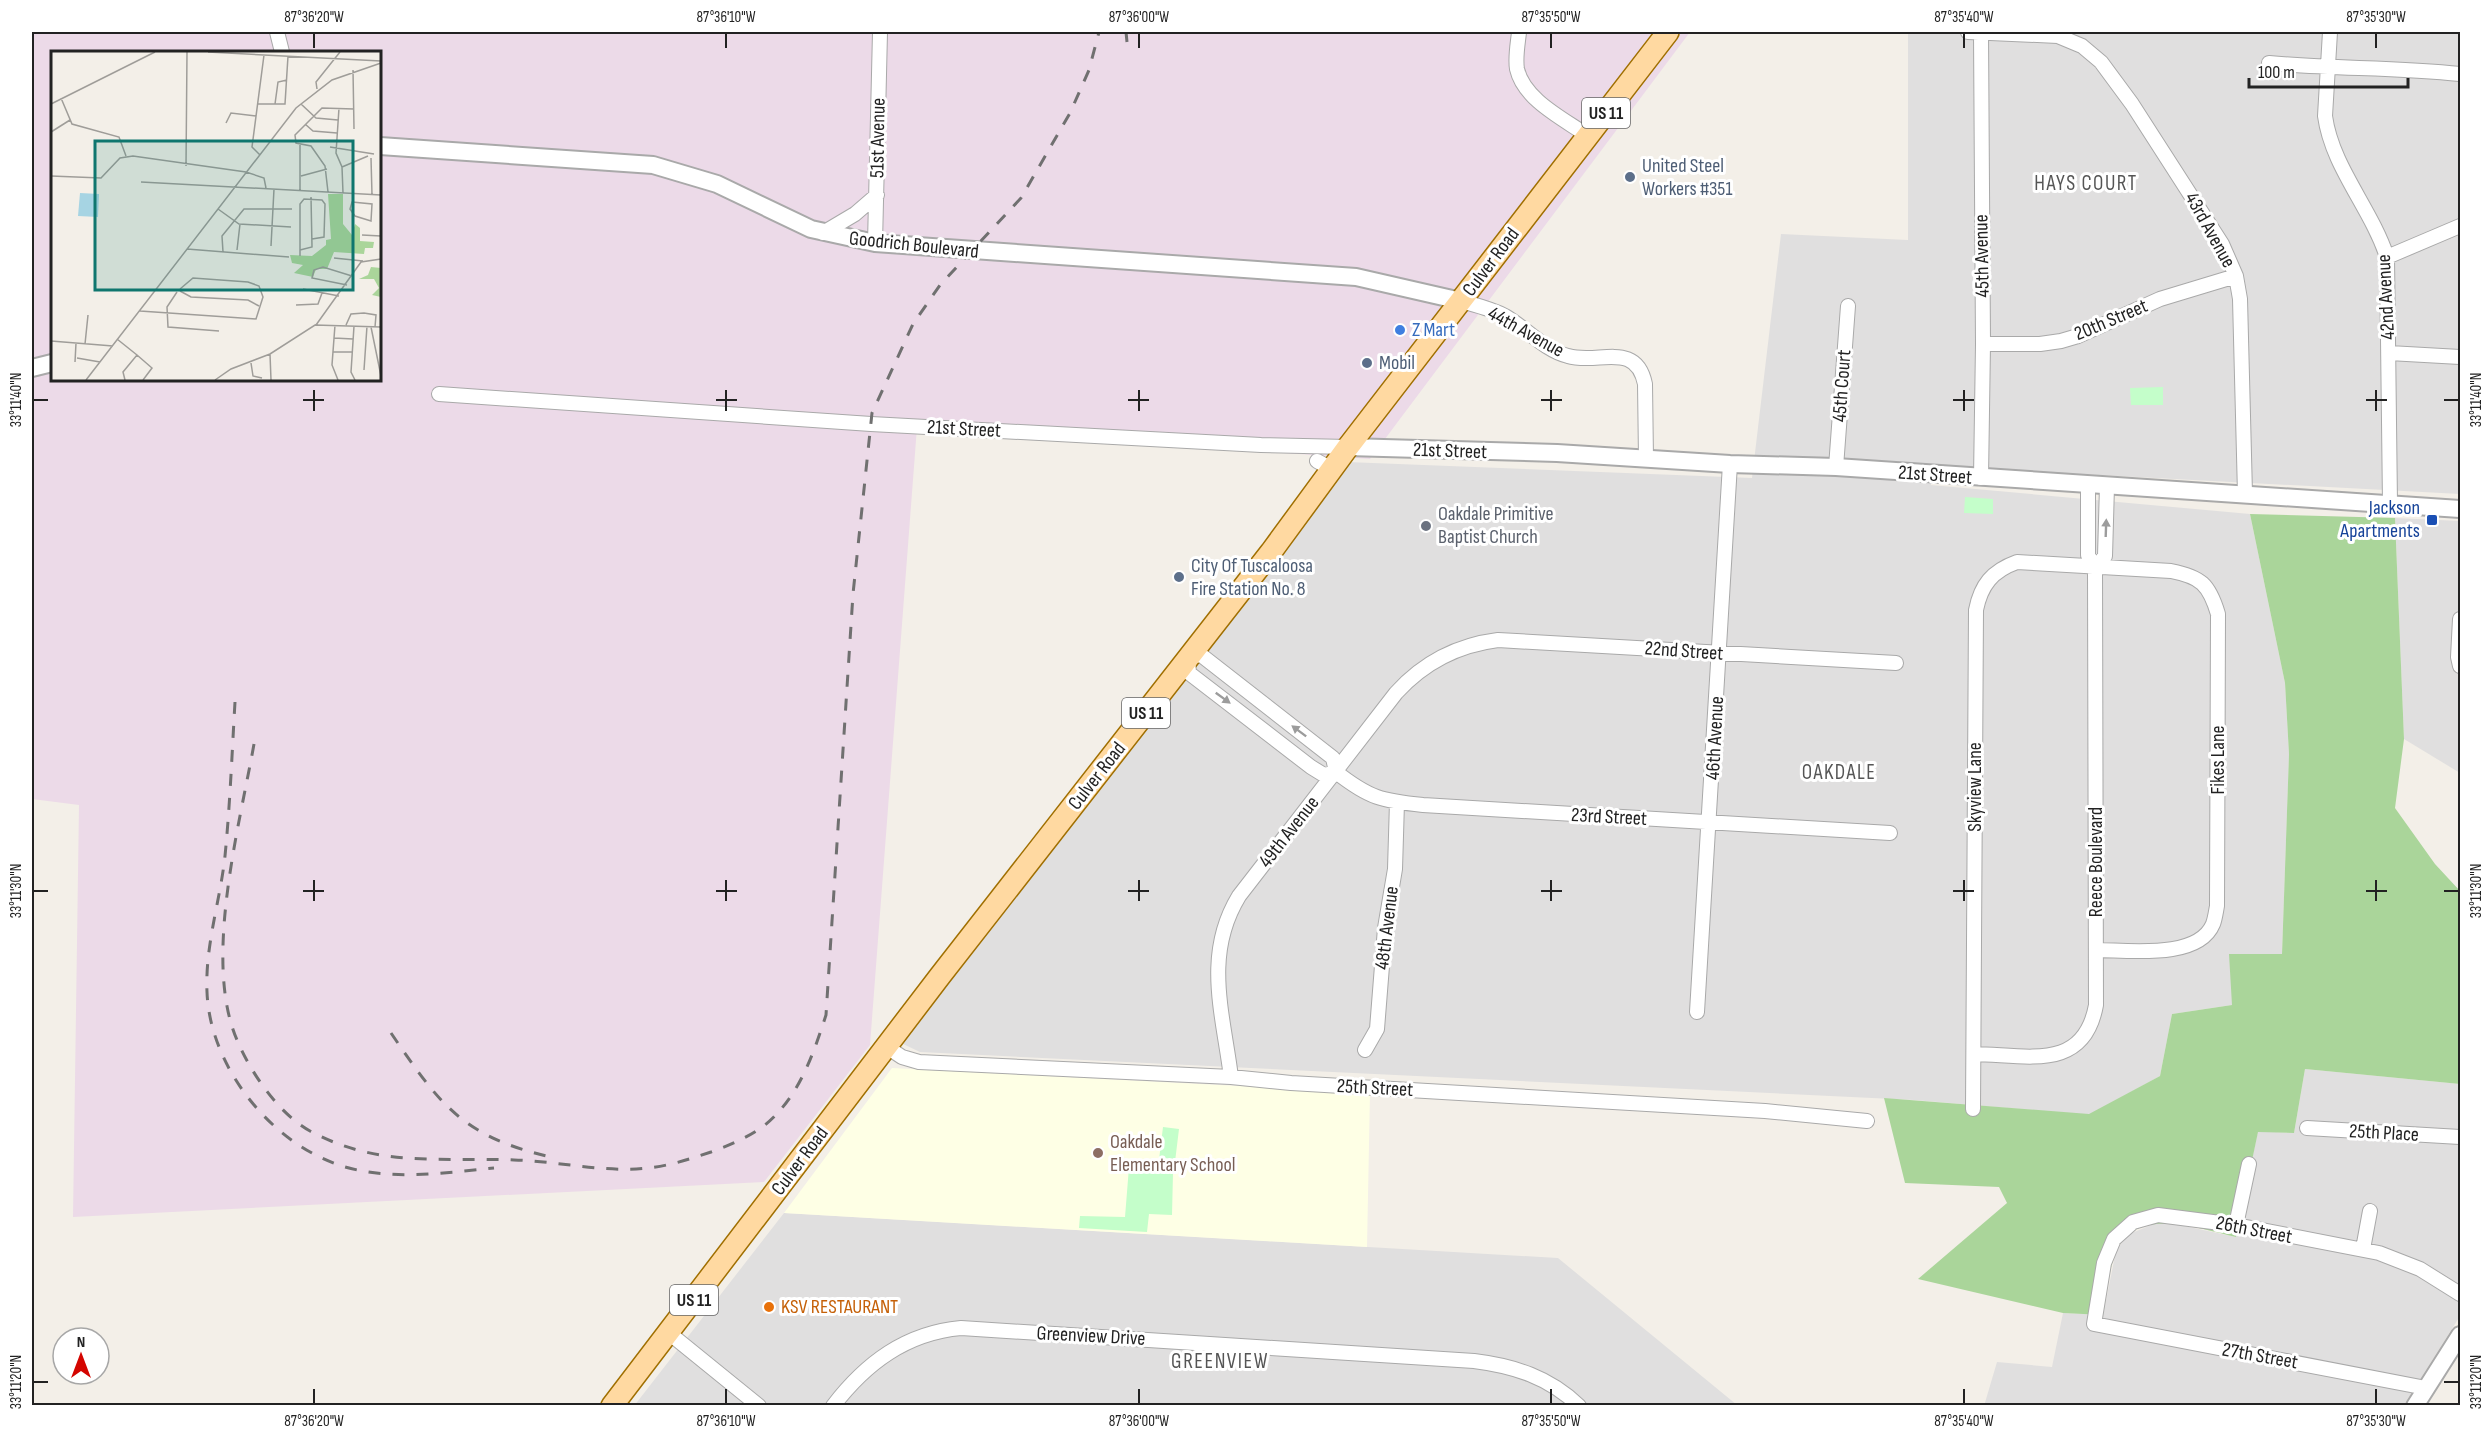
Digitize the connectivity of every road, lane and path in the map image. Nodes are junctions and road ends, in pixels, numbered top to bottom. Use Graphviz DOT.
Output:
graph roads {
  1 [pos="277,32"];
  2 [pos="880,32"];
  3 [pos="1519,32"];
  4 [pos="1668,32"];
  5 [pos="1974,32"];
  6 [pos="2330,32"];
  7 [pos="282,51"];
  8 [pos="2269,63"];
  9 [pos="2330,69"];
  10 [pos="2460,74"];
  11 [pos="1588,136"];
  12 [pos="381,146"];
  13 [pos="878,195"];
  14 [pos="2460,226"];
  15 [pos="823,233"];
  16 [pos="875,243"];
  17 [pos="2387,257"];
  18 [pos="2236,276"];
  19 [pos="1461,301"];
  20 [pos="1848,306"];
  21 [pos="1983,344"];
  22 [pos="2389,353"];
  23 [pos="2460,357"];
  24 [pos="51,363"];
  25 [pos="32,368"];
  26 [pos="439,394"];
  27 [pos="1348,447"];
  28 [pos="1646,459"];
  29 [pos="1730,464"];
  30 [pos="1836,467"];
  31 [pos="1981,478"];
  32 [pos="2088,485"];
  33 [pos="2107,486"];
  34 [pos="2245,494"];
  35 [pos="2390,504"];
  36 [pos="2460,509"];
  37 [pos="2095,568"];
  38 [pos="2460,619"];
  39 [pos="1473,645"];
  40 [pos="1719,654"];
  41 [pos="1188,657"];
  42 [pos="1896,663"];
  43 [pos="2460,666"];
  44 [pos="1336,772"];
  45 [pos="1397,802"];
  46 [pos="1710,822"];
  47 [pos="1890,833"];
  48 [pos="2096,950"];
  49 [pos="1697,1012"];
  50 [pos="887,1047"];
  51 [pos="1365,1050"];
  52 [pos="1975,1054"];
  53 [pos="1231,1077"];
  54 [pos="1973,1109"];
  55 [pos="1867,1121"];
  56 [pos="2307,1128"];
  57 [pos="2460,1137"];
  58 [pos="2249,1164"];
  59 [pos="2370,1211"];
  60 [pos="2235,1225"];
  61 [pos="2363,1249"];
  62 [pos="2460,1294"];
  63 [pos="2094,1324"];
  64 [pos="669,1333"];
  65 [pos="2460,1335"];
  66 [pos="2426,1388"];
  67 [pos="612,1406"];
  68 [pos="759,1406"];
  69 [pos="833,1406"];
  70 [pos="1579,1406"];
  71 [pos="2415,1406"];
  1 -- 7 [label="street"];
  2 -- 13 [label="street, 51st Avenue"];
  3 -- 11 [label="street"];
  4 -- 11 [label="main road, Culver Road / US 11"];
  5 -- 18 [label="street, 43rd Avenue"];
  5 -- 21 [label="street, 45th Avenue"];
  6 -- 9 [label="street, 42nd Avenue"];
  8 -- 9 [label="street"];
  9 -- 10 [label="street"];
  9 -- 17 [label="street, 42nd Avenue"];
  11 -- 19 [label="main road, Culver Road / US 11"];
  12 -- 15 [label="street, Goodrich Boulevard"];
  13 -- 15 [label="street"];
  13 -- 16 [label="street, 51st Avenue"];
  14 -- 17 [label="street"];
  15 -- 16 [label="street, Goodrich Boulevard"];
  16 -- 19 [label="street, Goodrich Boulevard"];
  17 -- 22 [label="street, 42nd Avenue"];
  18 -- 21 [label="street, 20th Street"];
  18 -- 34 [label="street, 43rd Avenue"];
  19 -- 27 [label="main road, Culver Road / US 11"];
  19 -- 28 [label="street, 44th Avenue"];
  20 -- 30 [label="street, 45th Court"];
  21 -- 31 [label="street, 45th Avenue"];
  22 -- 23 [label="street"];
  22 -- 35 [label="street, 42nd Avenue"];
  24 -- 25 [label="street"];
  26 -- 27 [label="street, 21st Street"];
  27 -- 28 [label="street, 21st Street"];
  27 -- 41 [label="main road, Culver Road / US 11"];
  28 -- 29 [label="street, 21st Street"];
  29 -- 30 [label="street, 21st Street"];
  29 -- 40 [label="street, 46th Avenue"];
  30 -- 31 [label="street, 21st Street"];
  31 -- 32 [label="street, 21st Street"];
  32 -- 33 [label="street, 21st Street"];
  32 -- 37 [label="street, Reece Boulevard"];
  33 -- 34 [label="street, 21st Street"];
  37 -- 33 [label="street, Reece Boulevard, one-way"];
  34 -- 35 [label="street, 21st Street"];
  35 -- 36 [label="street, 21st Street"];
  37 -- 48 [label="street, Reece Boulevard"];
  37 -- 48 [label="street, Fikes Lane"];
  37 -- 52 [label="street, Skyview Lane"];
  38 -- 43 [label="street"];
  39 -- 40 [label="street, 22nd Street"];
  39 -- 44 [label="street, 49th Avenue"];
  40 -- 42 [label="street, 22nd Street"];
  40 -- 46 [label="street, 46th Avenue"];
  44 -- 41 [label="street, 23rd Street, one-way"];
  41 -- 44 [label="street, 23rd Street, one-way"];
  41 -- 50 [label="main road, Culver Road / US 11"];
  44 -- 45 [label="street, 23rd Street"];
  44 -- 53 [label="street, 49th Avenue"];
  45 -- 46 [label="street, 23rd Street"];
  45 -- 51 [label="street, 48th Avenue"];
  46 -- 47 [label="street, 23rd Street"];
  46 -- 49 [label="street, 46th Avenue"];
  48 -- 52 [label="street, Reece Boulevard"];
  50 -- 53 [label="street, 25th Street"];
  50 -- 64 [label="main road, Culver Road / US 11"];
  52 -- 54 [label="street, Skyview Lane"];
  53 -- 55 [label="street, 25th Street"];
  56 -- 57 [label="street, 25th Place"];
  58 -- 60 [label="street"];
  59 -- 61 [label="street"];
  60 -- 61 [label="street, 26th Street"];
  60 -- 63 [label="street, 26th Street"];
  61 -- 62 [label="street, 26th Street"];
  63 -- 66 [label="street, 27th Street"];
  64 -- 67 [label="main road, Culver Road / US 11"];
  64 -- 68 [label="street"];
  65 -- 66 [label="street"];
  66 -- 71 [label="street"];
  69 -- 70 [label="street, Greenview Drive"];
}
